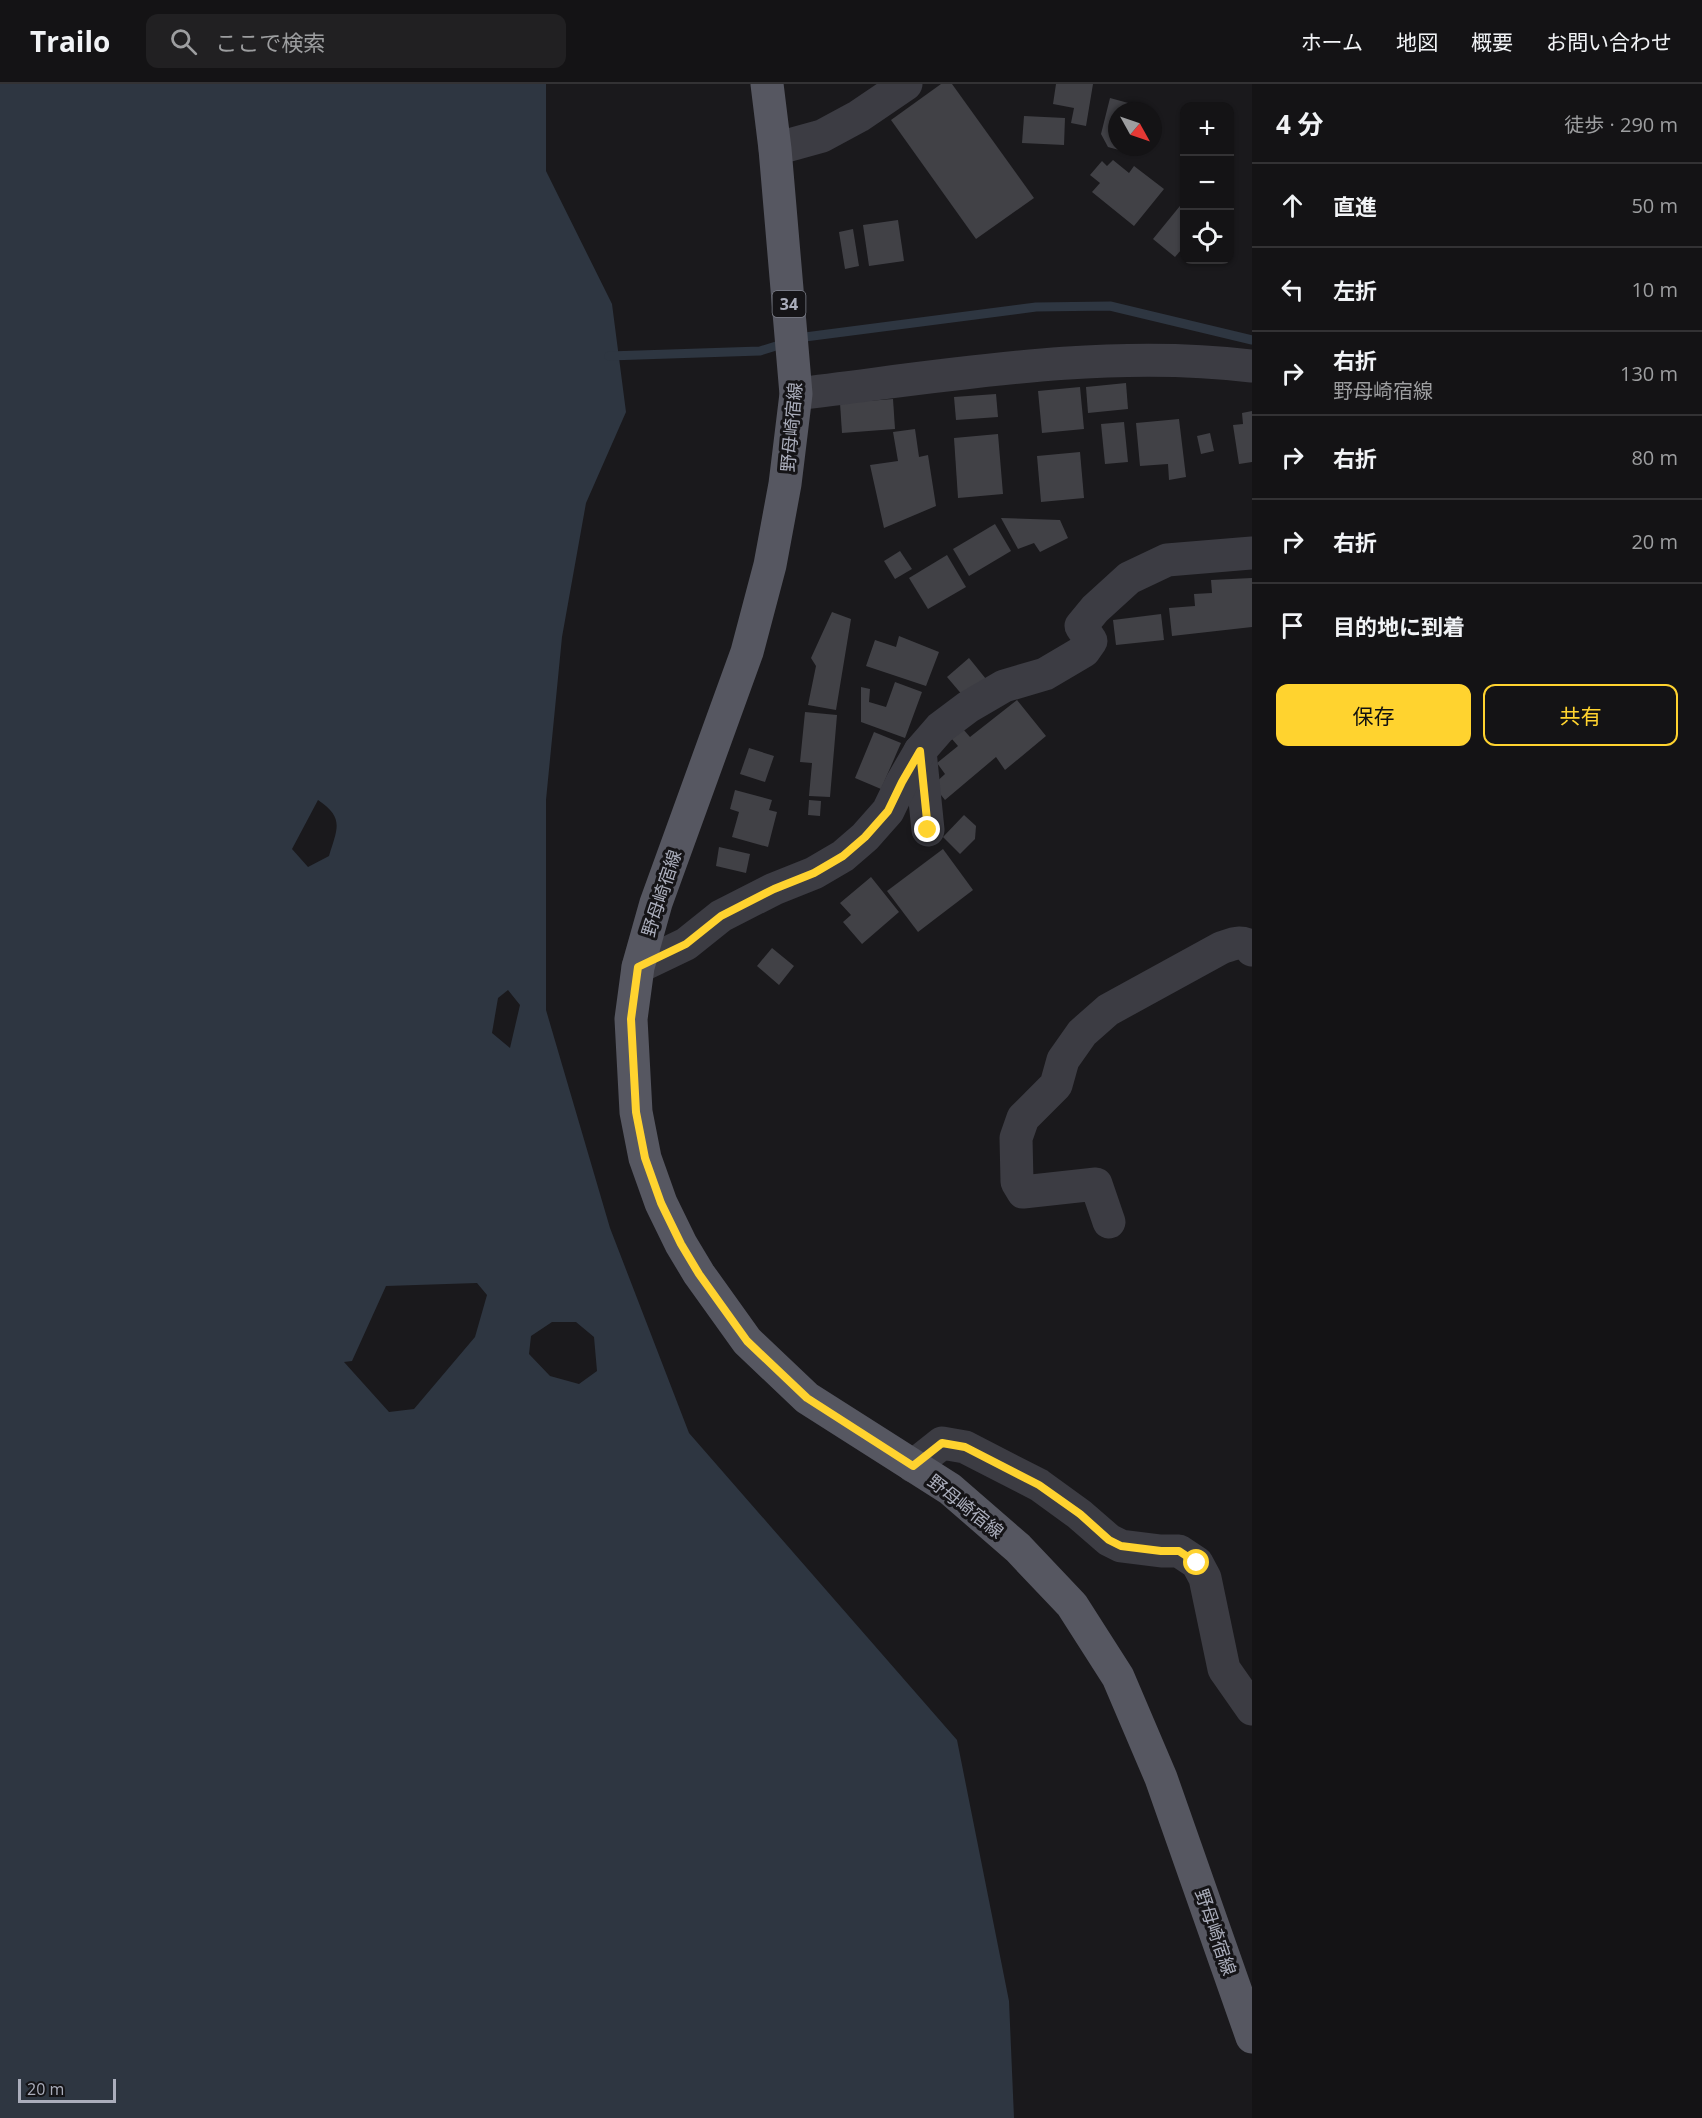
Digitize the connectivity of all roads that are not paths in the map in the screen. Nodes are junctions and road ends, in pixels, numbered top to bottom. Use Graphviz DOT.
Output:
graph roads {
  1 [pos="767,84"];
  2 [pos="906,84"];
  3 [pos="775,148"];
  4 [pos="1252,366"];
  5 [pos="796,379"];
  6 [pos="1252,553"];
  7 [pos="920,751"];
  8 [pos="928,830"];
  9 [pos="1252,950"];
  10 [pos="638,967"];
  11 [pos="1109,1222"];
  12 [pos="913,1466"];
  13 [pos="1252,1709"];
  14 [pos="1252,2037"];
  1 -- 3 [label="main road, 野母崎宿線 / 34"];
  2 -- 3 [label="street"];
  3 -- 5 [label="main road, 野母崎宿線 / 34"];
  4 -- 5 [label="street"];
  5 -- 10 [label="main road, 野母崎宿線 / 34"];
  6 -- 7 [label="street"];
  7 -- 8 [label="street"];
  7 -- 10 [label="street"];
  9 -- 11 [label="street"];
  10 -- 12 [label="main road, 野母崎宿線 / 34"];
  12 -- 13 [label="street"];
  12 -- 14 [label="main road, 野母崎宿線 / 34"];
}
